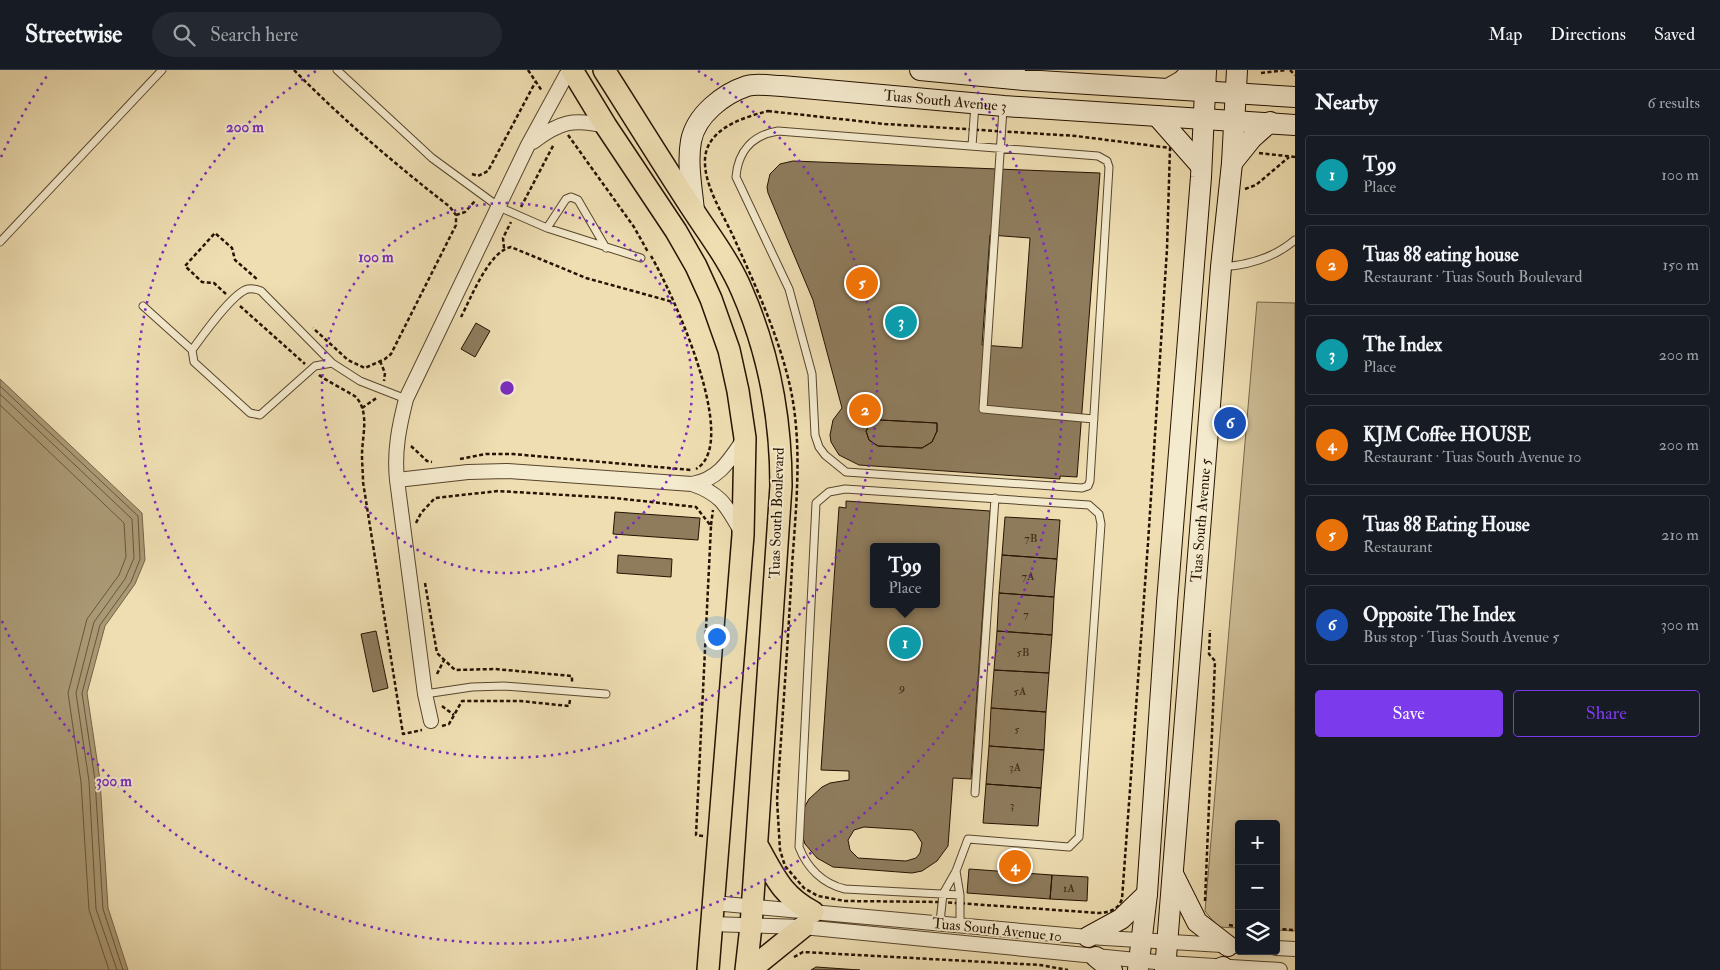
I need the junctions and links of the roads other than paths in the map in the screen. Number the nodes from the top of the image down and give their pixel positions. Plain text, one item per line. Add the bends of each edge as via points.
1 (162, 70) edge
2 (337, 70) edge
3 (570, 70) edge
4 (604, 70) edge
5 (920, 70) edge
6 (1193, 70) edge
7 (1206, 70) edge
8 (1237, 70) edge
9 (1252, 71) edge
10 (1168, 89) junction
11 (1205, 91) junction
12 (1235, 93) junction
13 (1274, 96) junction
14 (1295, 97) edge
15 (975, 103) junction
16 (1004, 106) junction
17 (1157, 116) junction
18 (1203, 119) junction
19 (1234, 121) junction
20 (1270, 122) junction
21 (606, 126) junction
22 (1295, 126) edge
23 (528, 146) junction
24 (972, 146) junction
25 (1000, 149) junction
26 (1232, 163) junction
27 (1201, 166) junction
28 (499, 207) junction
29 (694, 211) junction
30 (547, 228) junction
31 (1295, 240) edge
32 (0, 242) edge
33 (606, 248) junction
34 (641, 258) dead end
35 (1221, 267) junction
36 (143, 306) dead end
37 (192, 350) junction
38 (332, 363) junction
39 (406, 399) junction
40 (1094, 420) junction
41 (745, 438) junction
42 (397, 480) junction
43 (692, 484) junction
44 (995, 498) junction
45 (743, 535) junction
46 (425, 694) junction
47 (606, 694) dead end
48 (431, 722) dead end
49 (975, 793) dead end
50 (757, 845) junction
51 (956, 871) junction
52 (1174, 876) junction
53 (943, 894) junction
54 (1147, 894) junction
55 (960, 895) junction
56 (712, 914) junction
57 (752, 916) junction
58 (808, 919) junction
59 (940, 922) junction
60 (960, 924) junction
61 (1088, 937) junction
62 (1141, 940) junction
63 (1168, 941) junction
64 (1233, 946) edge
65 (1280, 948) edge
66 (1295, 949) edge
67 (1096, 957) junction
68 (1138, 965) edge
69 (1166, 967) edge
70 (1220, 968) edge
71 (708, 970) edge
72 (746, 970) edge
73 (750, 970) edge
74 (1112, 970) edge
75 (1280, 970) edge

1 - 32 lane
2 - 28 lane via 432,158
3 - 21 main road
3 - 23 street
4 - 29 main road, Tuas South Boulevard
5 - 10 main road, Tuas South Avenue 3
6 - 10 main road
7 - 11 main road, Tuas South Avenue 5
8 - 12 main road, Tuas South Avenue 5
9 - 13 main road via 1254,82
10 - 11 main road, Tuas South Avenue 3
11 - 12 main road, Tuas South Avenue 3
11 - 18 main road, Tuas South Avenue 5
12 - 13 main road, Tuas South Avenue 3
12 - 19 main road, Tuas South Avenue 5
13 - 14 main road, Tuas South Avenue 3
15 - 16 main road, Tuas South Avenue 3
15 - 24 lane
15 - 29 main road, Tuas South Avenue 3 via 749,85 721,98 694,132 690,162
16 - 17 main road, Tuas South Avenue 3
16 - 25 lane
17 - 18 main road, Tuas South Avenue 3
17 - 27 main road
18 - 19 main road, Tuas South Avenue 3
18 - 27 main road, Tuas South Avenue 5
19 - 20 main road, Tuas South Avenue 3
19 - 26 main road, Tuas South Avenue 5
20 - 22 main road, Tuas South Avenue 3
20 - 26 main road
21 - 23 street via 576,120 565,130 545,133
21 - 41 main road via 676,231 711,299 729,350
23 - 28 street
24 - 25 lane
24 - 40 lane via 778,131 758,137 741,155 736,177 789,289 812,374 815,435 819,446 846,472 1082,488 1090,482
25 - 40 lane via 1098,156 1107,161
25 - 40 lane via 982,409
26 - 35 main road, Tuas South Avenue 5
27 - 54 main road, Tuas South Avenue 5
28 - 30 lane
28 - 39 street
29 - 50 main road, Tuas South Boulevard via 742,289 754,320 770,376 781,447
30 - 33 lane
30 - 33 lane via 566,199 575,198
31 - 35 lane via 1256,262
33 - 34 lane
35 - 52 main road, Tuas South Avenue 5
36 - 37 lane
37 - 38 lane via 194,362 250,413 260,415 315,366
37 - 38 lane via 212,321 244,290 255,289 261,291
38 - 39 lane via 360,381
39 - 42 street via 396,443
41 - 43 street via 722,470
41 - 45 main road
42 - 43 street via 507,471
42 - 46 street
43 - 45 street via 718,496
44 - 49 lane
44 - 51 lane via 1089,505 1099,514 1102,524 1079,838 1069,847 968,839
44 - 53 lane via 846,489 829,492 816,503 799,847 804,860 833,886
45 - 56 main road
46 - 47 lane via 504,686
46 - 48 street
50 - 57 main road, Tuas South Boulevard
50 - 58 main road via 783,890
51 - 53 lane
51 - 55 lane
52 - 63 main road, Tuas South Avenue 5
52 - 64 main road via 1197,922
53 - 55 lane
53 - 59 lane
54 - 61 main road via 1121,920
54 - 62 main road, Tuas South Avenue 5
55 - 60 lane
56 - 57 street, Tuas South Avenue 10
56 - 57 street, Tuas South Avenue 10
56 - 71 main road
57 - 58 street, Tuas South Avenue 10
57 - 58 street, Tuas South Avenue 10
57 - 72 main road, Tuas South Boulevard
58 - 59 street, Tuas South Avenue 10
58 - 67 street, Tuas South Avenue 10
58 - 73 main road
59 - 60 street, Tuas South Avenue 10
60 - 61 street, Tuas South Avenue 10
61 - 62 street, Tuas South Avenue 10
62 - 63 street, Tuas South Avenue 10
62 - 68 main road, Tuas South Avenue 5
63 - 64 street, Tuas South Avenue 10
63 - 69 main road, Tuas South Avenue 5
65 - 66 street
67 - 68 street, Tuas South Avenue 10
67 - 74 main road
68 - 69 street, Tuas South Avenue 10
69 - 70 street, Tuas South Avenue 10
70 - 75 street, Tuas South Avenue 10

